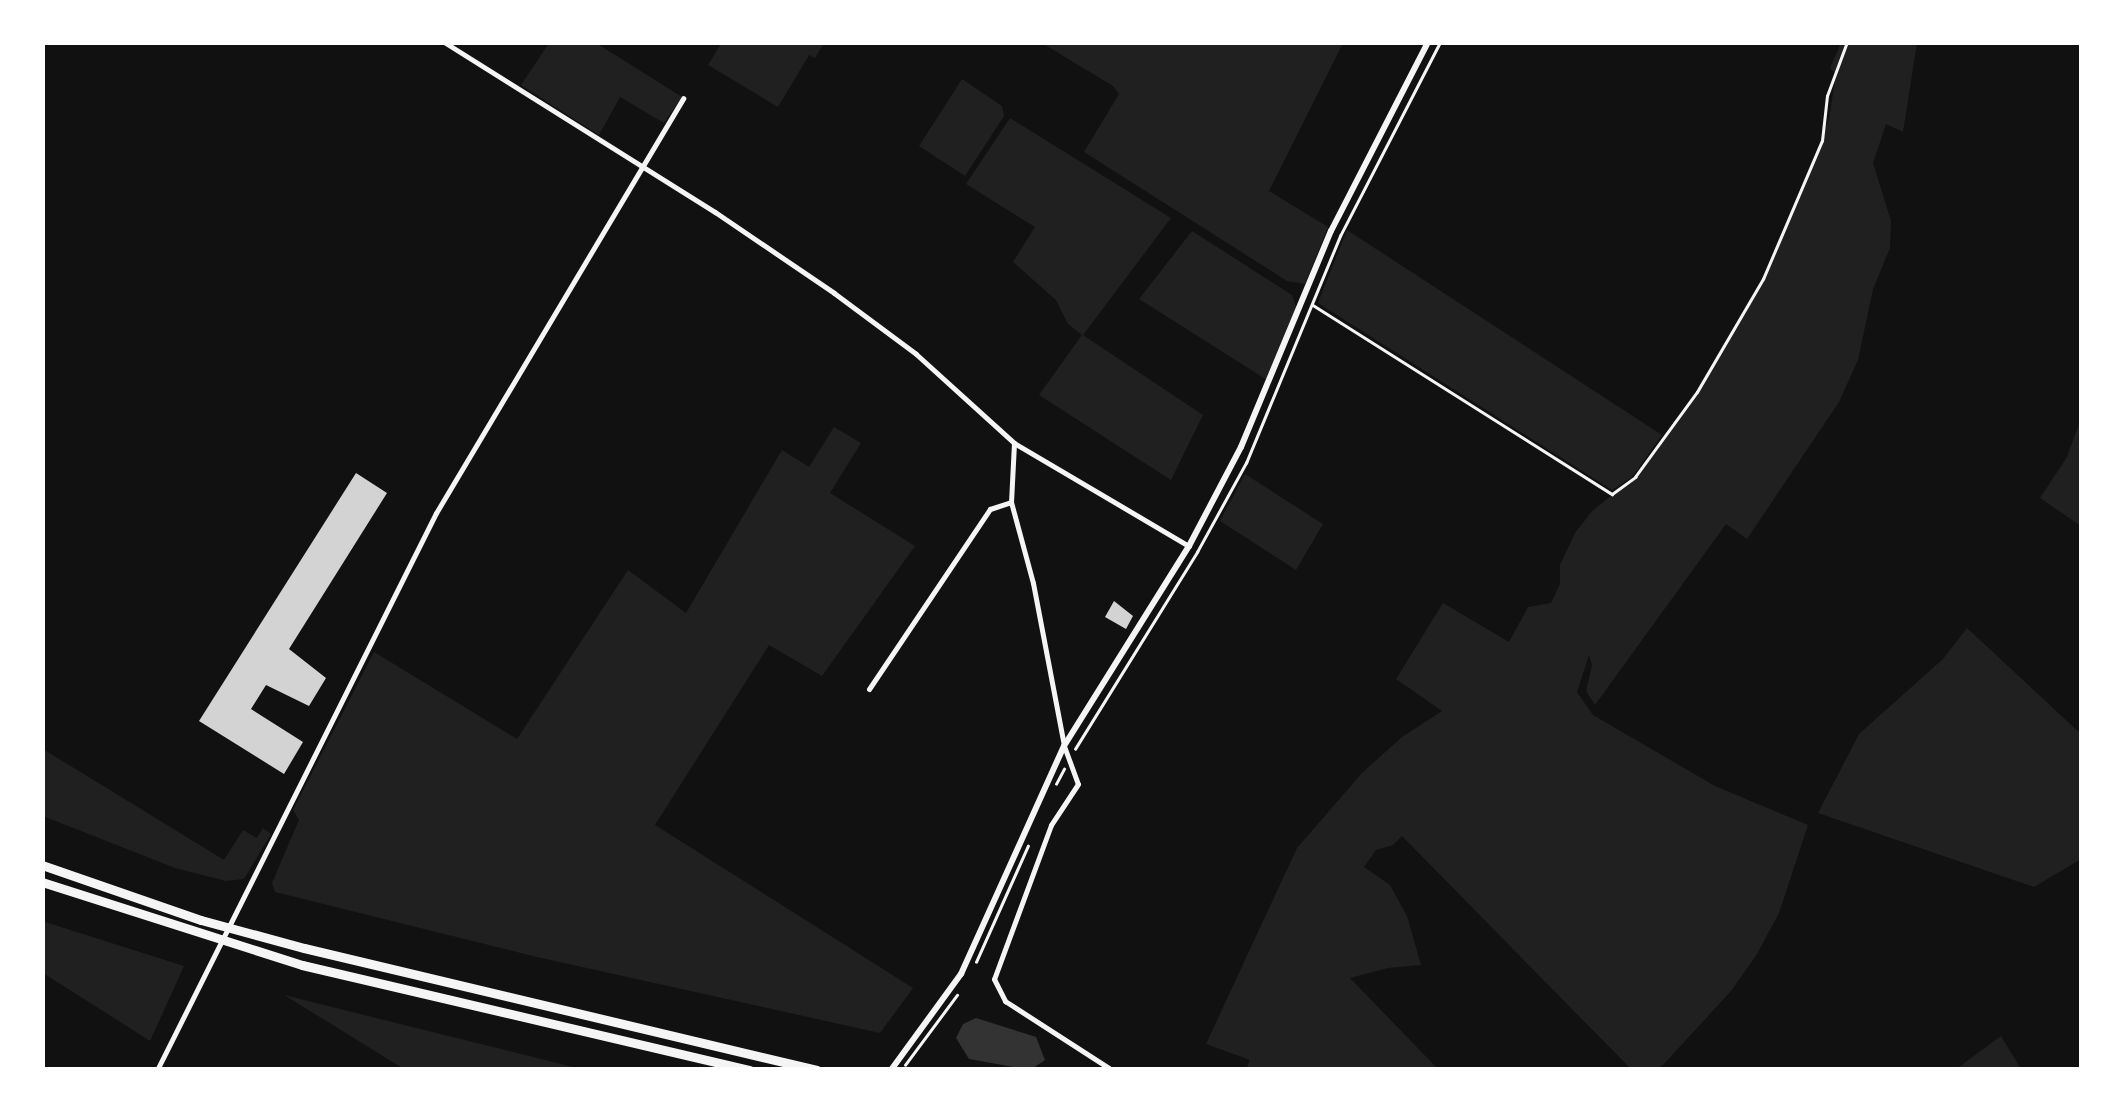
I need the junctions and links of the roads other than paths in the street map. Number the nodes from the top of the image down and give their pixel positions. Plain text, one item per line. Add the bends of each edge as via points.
1 (444, 42) edge
2 (1428, 42) edge
3 (683, 98) dead end
4 (644, 167) junction
5 (1014, 443) junction
6 (1011, 502) junction
7 (1188, 546) junction
8 (869, 689) dead end
9 (1064, 746) junction
10 (42, 866) edge
11 (42, 882) edge
12 (157, 1070) edge
13 (750, 1070) edge
14 (817, 1070) edge
15 (891, 1070) edge
16 (1112, 1070) edge

1 - 4 street
2 - 7 street via 1331,231 1241,446
3 - 4 street
4 - 5 street via 871,319
4 - 12 street via 436,513
5 - 6 street
5 - 7 street
6 - 8 street via 990,509
6 - 9 street
7 - 9 street
9 - 15 street via 961,974
9 - 16 street via 1078,784 1051,825 994,979 1005,1001
10 - 14 highway via 304,948
11 - 13 highway via 302,965

